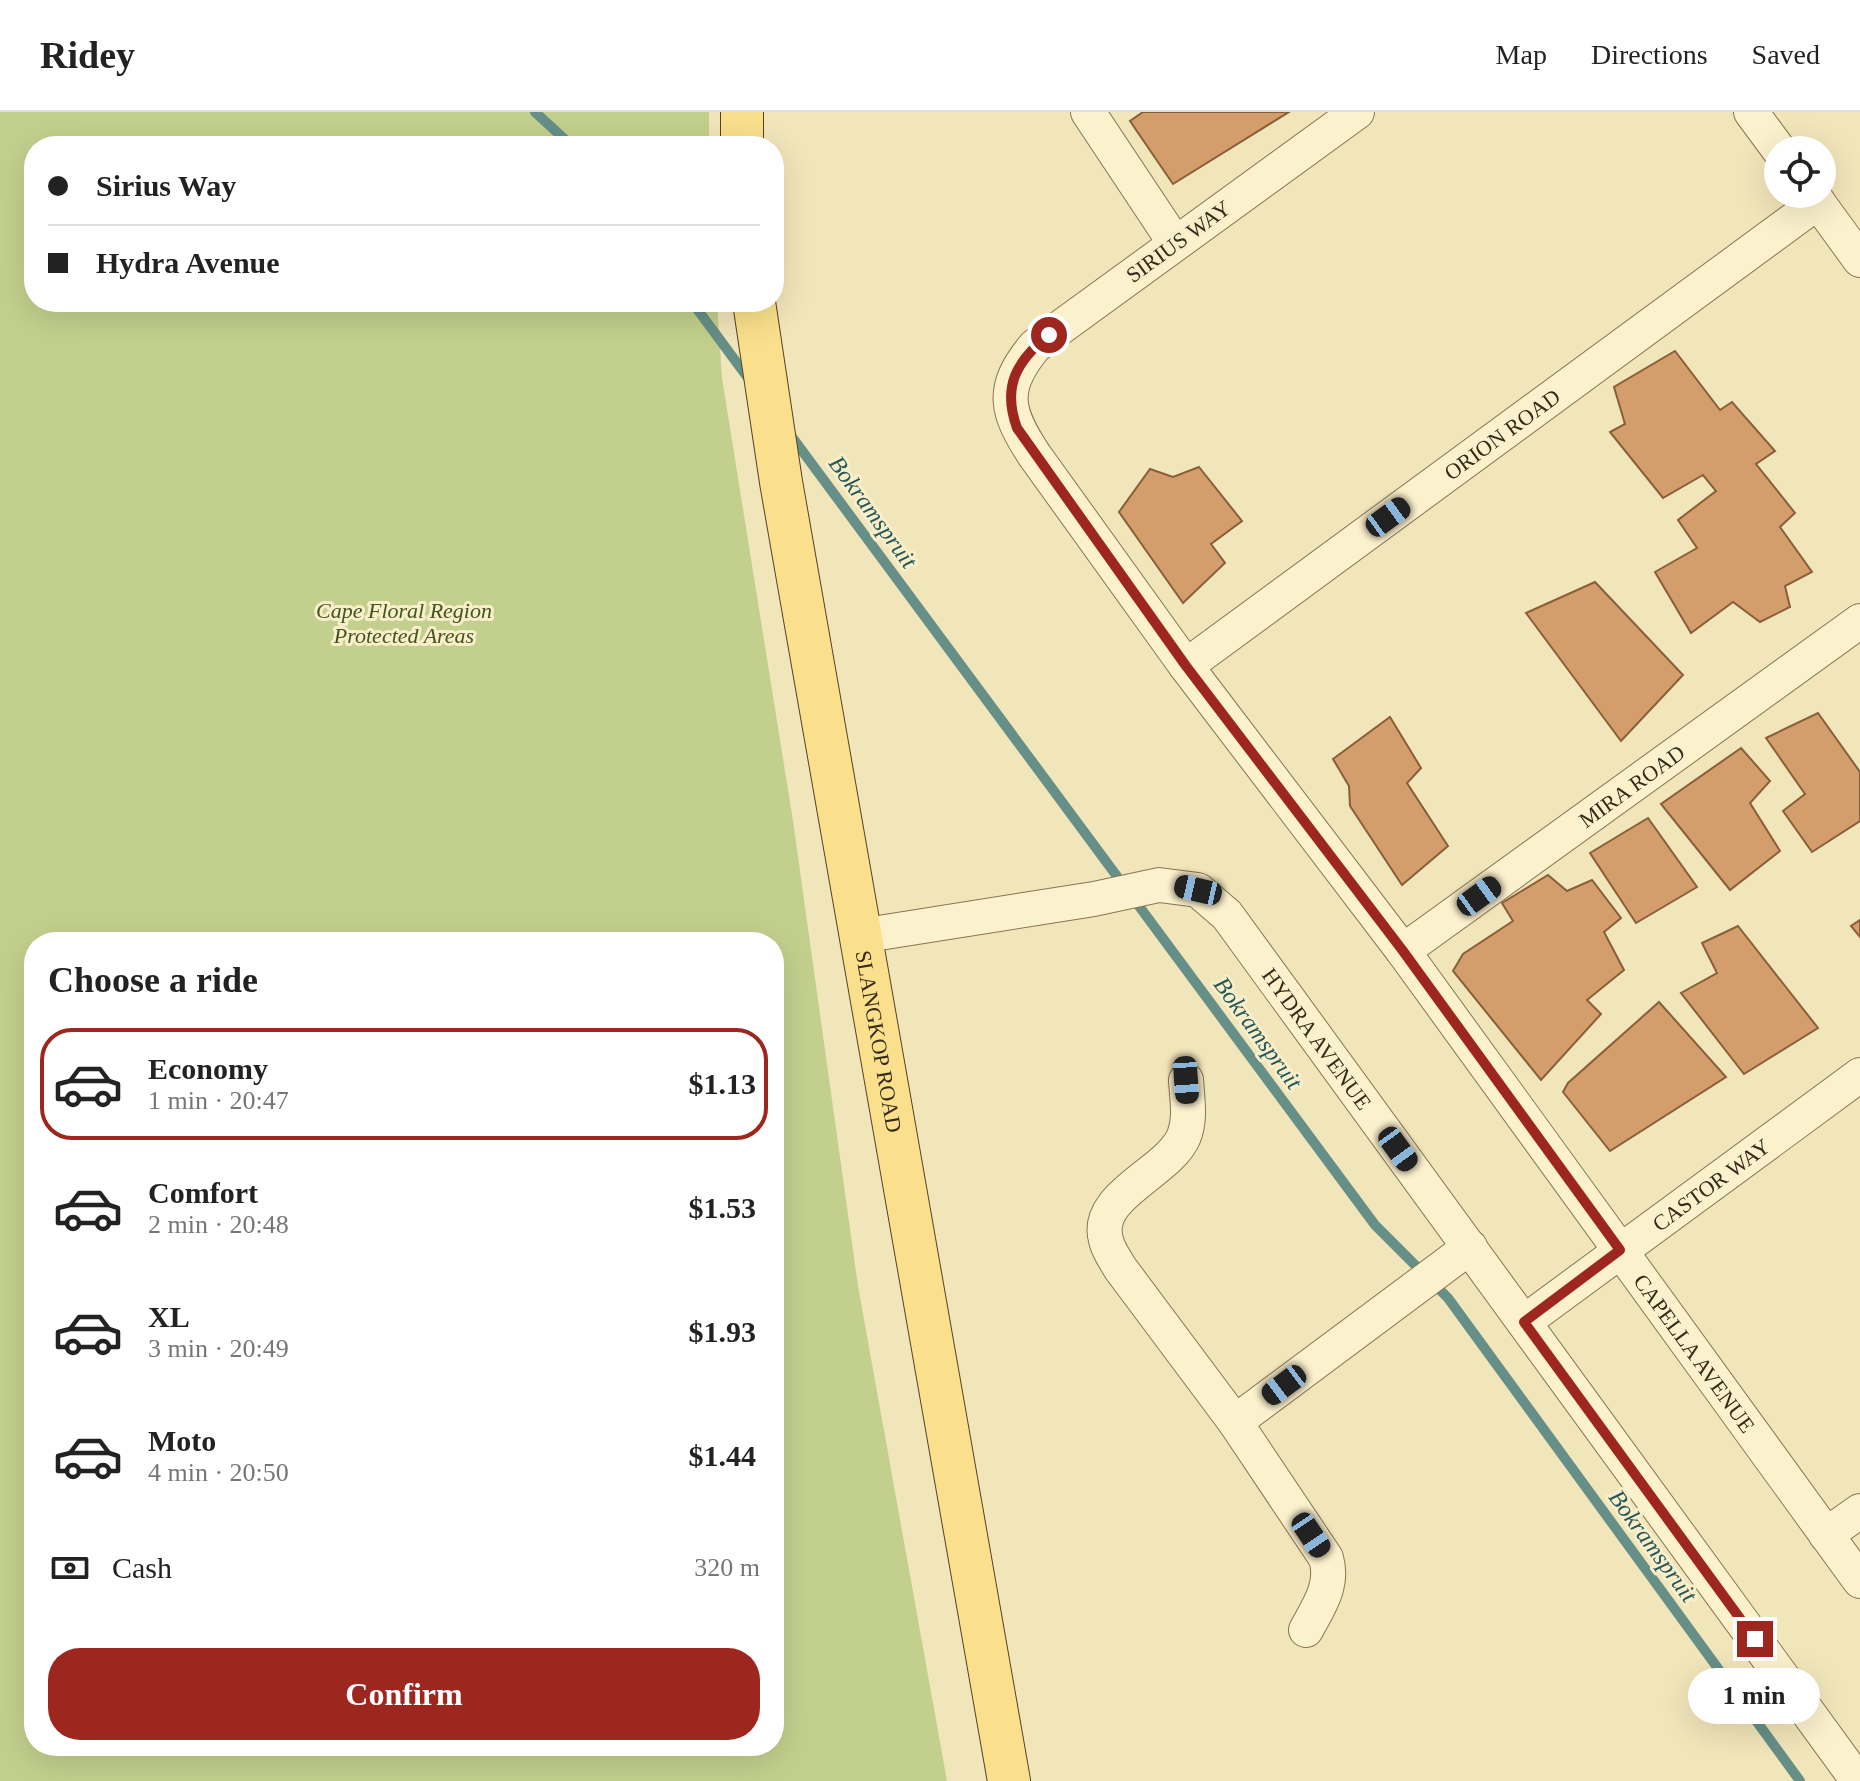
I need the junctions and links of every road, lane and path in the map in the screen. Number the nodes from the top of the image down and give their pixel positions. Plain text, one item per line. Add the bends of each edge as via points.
1 (742, 112) edge
2 (1088, 112) edge
3 (1357, 112) edge
4 (1751, 112) edge
5 (742, 136) edge
6 (1769, 136) edge
7 (1802, 208) edge
8 (1822, 208) edge
9 (1175, 243) junction
10 (1860, 260) edge
11 (755, 312) edge
12 (1012, 383) joint
13 (1860, 621) edge
14 (1186, 666) junction
15 (860, 936) junction
16 (1403, 951) junction
17 (1860, 1075) edge
18 (1186, 1080) dead end
19 (1620, 1250) junction
20 (1458, 1256) junction
21 (1524, 1322) junction
22 (1235, 1422) junction
23 (1860, 1511) edge
24 (1826, 1535) junction
25 (1860, 1581) edge
26 (1306, 1630) dead end
27 (1009, 1781) edge
28 (1858, 1781) edge

1 - 5 main road
2 - 9 street
3 - 9 street, SIRIUS WAY
4 - 6 street
7 - 14 street, ORION ROAD
8 - 10 street
9 - 12 street, SIRIUS WAY via 1035,346
11 - 15 main road, SLANGKOP ROAD
12 - 14 street, CAPELLA AVENUE via 1009,396 1017,428
13 - 16 street, MIRA ROAD
14 - 16 street, CAPELLA AVENUE
15 - 20 street, HYDRA AVENUE via 1159,885 1198,890 1227,915
15 - 27 main road, SLANGKOP ROAD
16 - 19 street, CAPELLA AVENUE
17 - 19 street, CASTOR WAY
18 - 22 street via 1189,1116 1184,1136 1174,1152 1107,1214 1106,1243
19 - 21 street, CASTOR WAY
19 - 24 street, CAPELLA AVENUE
20 - 21 street, HYDRA AVENUE
20 - 22 street
21 - 28 street, HYDRA AVENUE
22 - 26 street via 1326,1558 1326,1593
23 - 24 street
24 - 25 street, CAPELLA AVENUE

